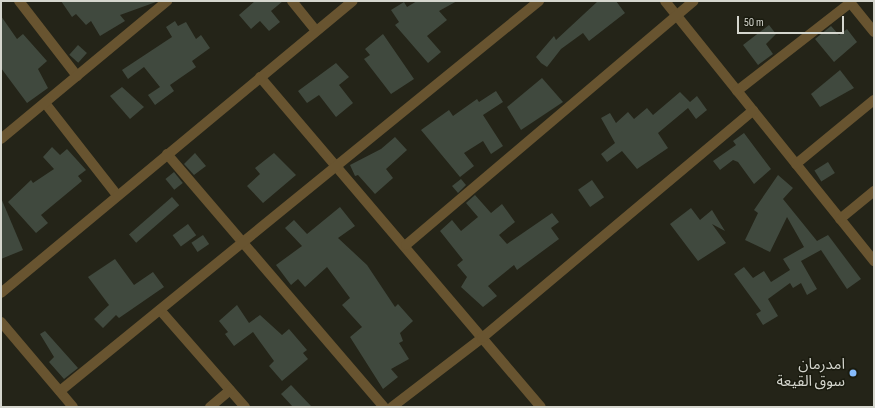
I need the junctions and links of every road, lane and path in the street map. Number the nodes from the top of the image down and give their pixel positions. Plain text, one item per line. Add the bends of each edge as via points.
1 (19, 1) edge
2 (292, 1) edge
3 (353, 1) edge
4 (539, 1) edge
5 (665, 1) edge
6 (694, 1) edge
7 (850, 2) edge
8 (162, 3) edge
9 (677, 15) junction
10 (316, 31) junction
11 (874, 32) edge
12 (77, 76) junction
13 (260, 77) junction
14 (737, 91) junction
15 (874, 100) edge
16 (45, 103) junction
17 (753, 110) junction
18 (1, 139) edge
19 (167, 154) junction
20 (796, 164) junction
21 (335, 168) junction
22 (874, 190) edge
23 (117, 195) junction
24 (840, 219) junction
25 (243, 242) junction
26 (406, 245) junction
27 (874, 261) edge
28 (1, 293) edge
29 (160, 310) junction
30 (1, 322) edge
31 (482, 338) junction
32 (230, 390) junction
33 (60, 391) junction
34 (73, 407) edge
35 (210, 407) edge
36 (245, 407) edge
37 (384, 407) edge
38 (392, 407) edge
39 (540, 407) edge

1 - 12 street
2 - 10 street
3 - 10 street
4 - 21 street
5 - 9 street
6 - 9 street
7 - 11 street
7 - 14 street
8 - 12 street
9 - 14 street
9 - 26 street
10 - 13 street
12 - 16 street
13 - 19 street
13 - 21 street
14 - 17 street
15 - 20 street
16 - 18 street
16 - 23 street
17 - 20 street
17 - 31 street
19 - 23 street
19 - 25 street
20 - 24 street
21 - 25 street
21 - 26 street
22 - 24 street
23 - 28 street
24 - 27 street
25 - 29 street
25 - 37 street
26 - 31 street
29 - 32 street
29 - 33 street
30 - 33 street
31 - 38 street
31 - 39 street
32 - 35 street
32 - 36 street
33 - 34 street

